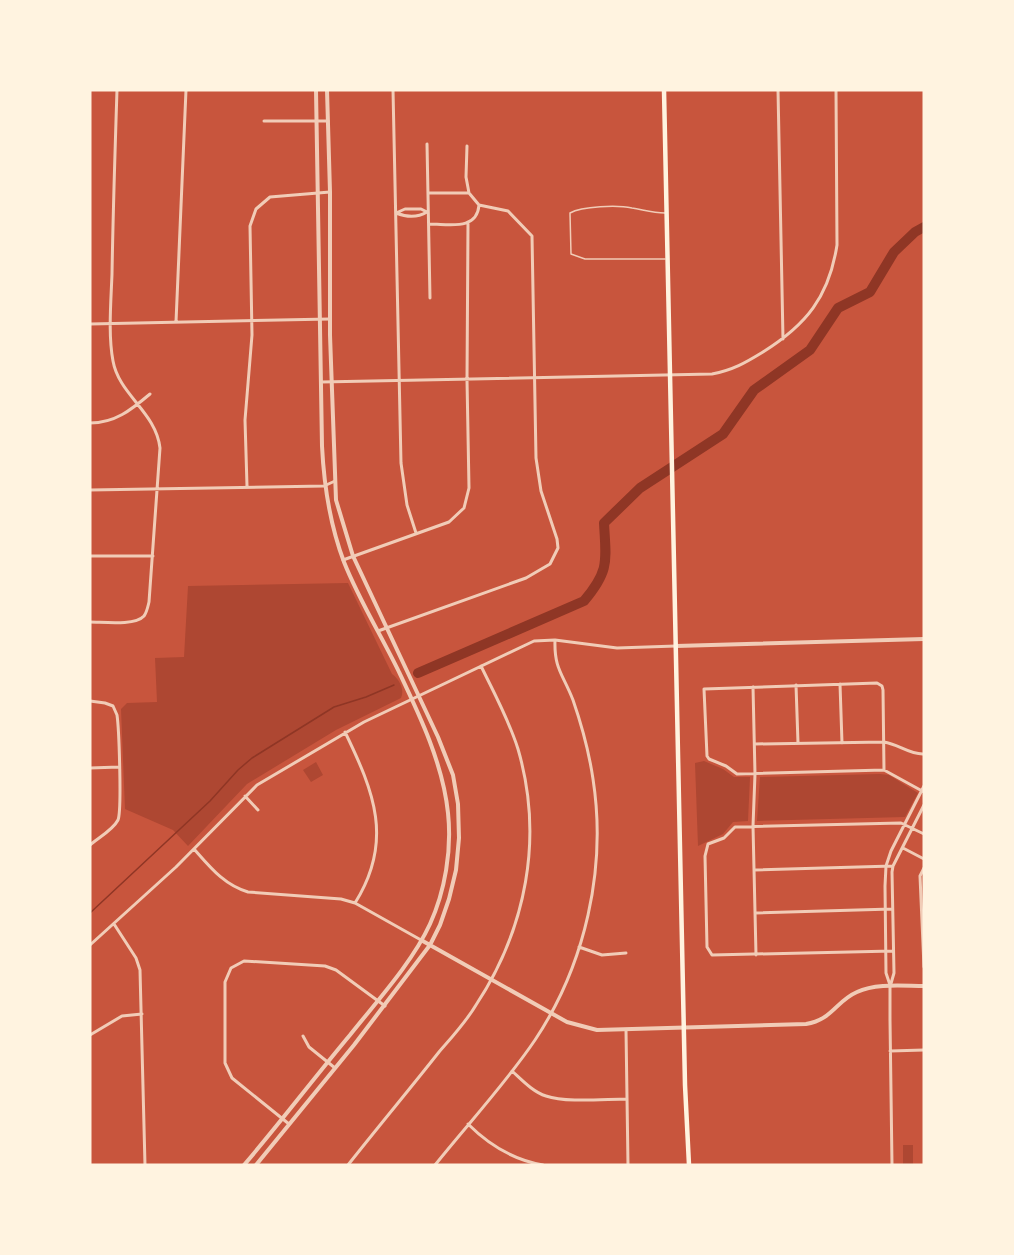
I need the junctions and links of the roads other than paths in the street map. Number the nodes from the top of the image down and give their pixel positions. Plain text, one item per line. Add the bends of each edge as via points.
1 (117, 90) edge
2 (186, 90) edge
3 (316, 90) edge
4 (327, 90) edge
5 (393, 90) edge
6 (664, 90) edge
7 (778, 90) edge
8 (836, 90) edge
9 (264, 121) dead end
10 (328, 121) junction
11 (316, 122) junction
12 (427, 144) dead end
13 (467, 146) dead end
14 (330, 192) junction
15 (429, 193) junction
16 (469, 193) junction
17 (318, 194) junction
18 (479, 205) junction
19 (427, 212) junction
20 (396, 213) junction
21 (666, 213) junction
22 (429, 224) junction
23 (468, 224) junction
24 (667, 259) junction
25 (430, 298) dead end
26 (319, 319) junction
27 (330, 319) junction
28 (252, 321) junction
29 (176, 322) junction
30 (90, 324) edge
31 (111, 324) junction
32 (783, 339) junction
33 (669, 376) junction
34 (534, 378) junction
35 (399, 380) junction
36 (467, 380) junction
37 (321, 382) junction
38 (332, 382) junction
39 (150, 394) dead end
40 (139, 404) junction
41 (90, 423) edge
42 (335, 481) junction
43 (247, 486) junction
44 (324, 486) junction
45 (158, 489) junction
46 (90, 490) edge
47 (416, 533) junction
48 (90, 556) edge
49 (153, 556) junction
50 (353, 556) junction
51 (343, 560) junction
52 (90, 622) edge
53 (387, 628) junction
54 (378, 631) junction
55 (924, 639) edge
56 (555, 640) junction
57 (676, 646) junction
58 (481, 666) junction
59 (840, 684) junction
60 (796, 685) junction
61 (753, 687) junction
62 (418, 696) junction
63 (410, 700) junction
64 (90, 701) edge
65 (345, 732) junction
66 (884, 742) junction
67 (842, 743) junction
68 (754, 744) junction
69 (798, 744) junction
70 (924, 754) edge
71 (119, 767) junction
72 (90, 768) edge
73 (884, 770) junction
74 (754, 774) junction
75 (924, 786) edge
76 (923, 792) edge
77 (245, 796) junction
78 (924, 806) edge
79 (258, 810) dead end
80 (905, 824) junction
81 (753, 825) junction
82 (913, 828) junction
83 (924, 834) edge
84 (90, 846) edge
85 (903, 848) junction
86 (194, 849) junction
87 (924, 859) edge
88 (886, 866) junction
89 (893, 866) junction
90 (924, 868) edge
91 (754, 870) junction
92 (355, 903) junction
93 (892, 909) junction
94 (886, 910) junction
95 (755, 913) junction
96 (114, 924) junction
97 (421, 940) junction
98 (90, 945) edge
99 (430, 945) junction
100 (579, 947) junction
101 (893, 951) junction
102 (887, 952) junction
103 (626, 953) dead end
104 (756, 955) junction
105 (924, 967) edge
106 (492, 980) junction
107 (924, 986) edge
108 (890, 987) junction
109 (377, 1002) junction
110 (385, 1006) junction
111 (142, 1014) junction
112 (551, 1014) junction
113 (626, 1029) junction
114 (684, 1029) junction
115 (90, 1035) edge
116 (303, 1036) dead end
117 (924, 1050) edge
118 (890, 1051) junction
119 (327, 1062) junction
120 (335, 1068) junction
121 (511, 1071) junction
122 (627, 1099) junction
123 (281, 1119) junction
124 (290, 1124) junction
125 (468, 1124) junction
126 (145, 1165) edge
127 (243, 1165) edge
128 (256, 1165) edge
129 (348, 1165) edge
130 (435, 1165) edge
131 (543, 1165) edge
132 (628, 1165) edge
133 (689, 1165) edge
134 (892, 1165) edge

1 - 31 street
2 - 29 street
3 - 11 street
4 - 10 street
5 - 20 street
6 - 21 main road
7 - 32 street
8 - 32 street via 834,266 819,302
9 - 11 street
10 - 11 street
10 - 14 street
11 - 17 street
12 - 15 street
13 - 16 street
14 - 17 street
14 - 27 street
15 - 16 street
15 - 19 street
16 - 18 street
17 - 26 street
17 - 28 street via 277,195 256,209 250,226
18 - 23 street
18 - 34 street via 508,211 532,236
19 - 20 street via 404,216
19 - 22 street
20 - 35 street
21 - 24 main road
21 - 24 lane via 631,207 583,208 570,213 571,254 585,259
22 - 23 street
22 - 25 street
23 - 36 street
24 - 33 main road
26 - 27 street
26 - 28 street
26 - 37 street
27 - 38 street
28 - 29 street
28 - 43 street via 244,420
29 - 31 street
30 - 31 street
31 - 40 street via 116,372
32 - 33 street via 730,371
33 - 34 street
33 - 57 main road
34 - 36 street
34 - 53 street via 538,478 557,539 555,557 547,567 526,578
35 - 36 street
35 - 38 street
35 - 47 street via 403,479
36 - 47 street via 466,502 449,522
37 - 38 street
37 - 44 street
38 - 42 street
39 - 40 street
40 - 41 street via 112,421
40 - 45 street via 159,439
42 - 44 street
42 - 50 street via 336,500
43 - 44 street
43 - 45 street
44 - 51 street
45 - 46 street
45 - 49 street
47 - 50 street
48 - 49 street
49 - 52 street via 149,602 143,617 129,622
50 - 51 street
50 - 53 street
51 - 54 street
53 - 54 street
53 - 62 street
54 - 63 street
55 - 57 street
56 - 57 street via 603,647
56 - 58 street via 534,641
56 - 100 street via 556,664 572,697 591,760 598,818 595,877
57 - 114 main road
58 - 62 street
58 - 106 street via 517,747 530,819 524,894
59 - 60 street
59 - 66 street via 882,686
59 - 67 street
60 - 61 street
60 - 69 street
61 - 68 street
61 - 74 street via 704,689 707,756 737,774
62 - 63 street
62 - 99 street via 453,775 460,822 456,870
63 - 65 street
63 - 97 street via 436,760 448,813 446,870 430,925
64 - 71 street via 113,706 118,719
65 - 77 street via 258,784
65 - 92 street via 365,773 376,813 372,867
66 - 67 street
66 - 70 street
66 - 73 street
67 - 69 street
68 - 69 street
68 - 74 street
71 - 72 street
71 - 84 street via 119,818
73 - 74 street
73 - 76 street
74 - 81 street
75 - 76 street
76 - 80 street
77 - 79 street
77 - 86 street
78 - 82 street
80 - 81 street
80 - 82 street
80 - 88 street
81 - 91 street
81 - 104 street via 735,827 724,838 708,844 705,898 707,947 712,955
82 - 83 street
82 - 85 street
85 - 87 street
85 - 89 street
86 - 92 street via 236,888
86 - 96 street
88 - 89 street
88 - 91 street
88 - 94 street
89 - 93 street
90 - 105 street via 920,876
91 - 95 street
92 - 97 street
93 - 94 street
93 - 101 street
94 - 95 street
94 - 102 street
95 - 104 street
96 - 98 street
96 - 111 street via 141,970
97 - 99 street
97 - 109 street
99 - 106 street
99 - 110 street
100 - 103 street via 602,955
100 - 112 street
101 - 102 street
101 - 108 street
102 - 104 street
102 - 108 street
106 - 112 street
106 - 129 street via 475,1007
107 - 108 street
108 - 114 street via 858,991 816,1023
108 - 118 street
109 - 110 street
109 - 119 street
109 - 123 street via 325,966 244,961 231,968 225,981 225,1063 232,1078
110 - 120 street
111 - 115 street via 122,1016
111 - 126 street
112 - 113 street via 582,1027
112 - 121 street
113 - 114 street
113 - 122 street
114 - 133 main road
116 - 119 street via 309,1047
117 - 118 street
118 - 134 street
119 - 120 street
119 - 123 street
120 - 124 street
121 - 122 street via 536,1092 558,1099
121 - 125 street
122 - 132 street
123 - 124 street
123 - 127 street
124 - 128 street
125 - 130 street
125 - 131 street via 505,1152

